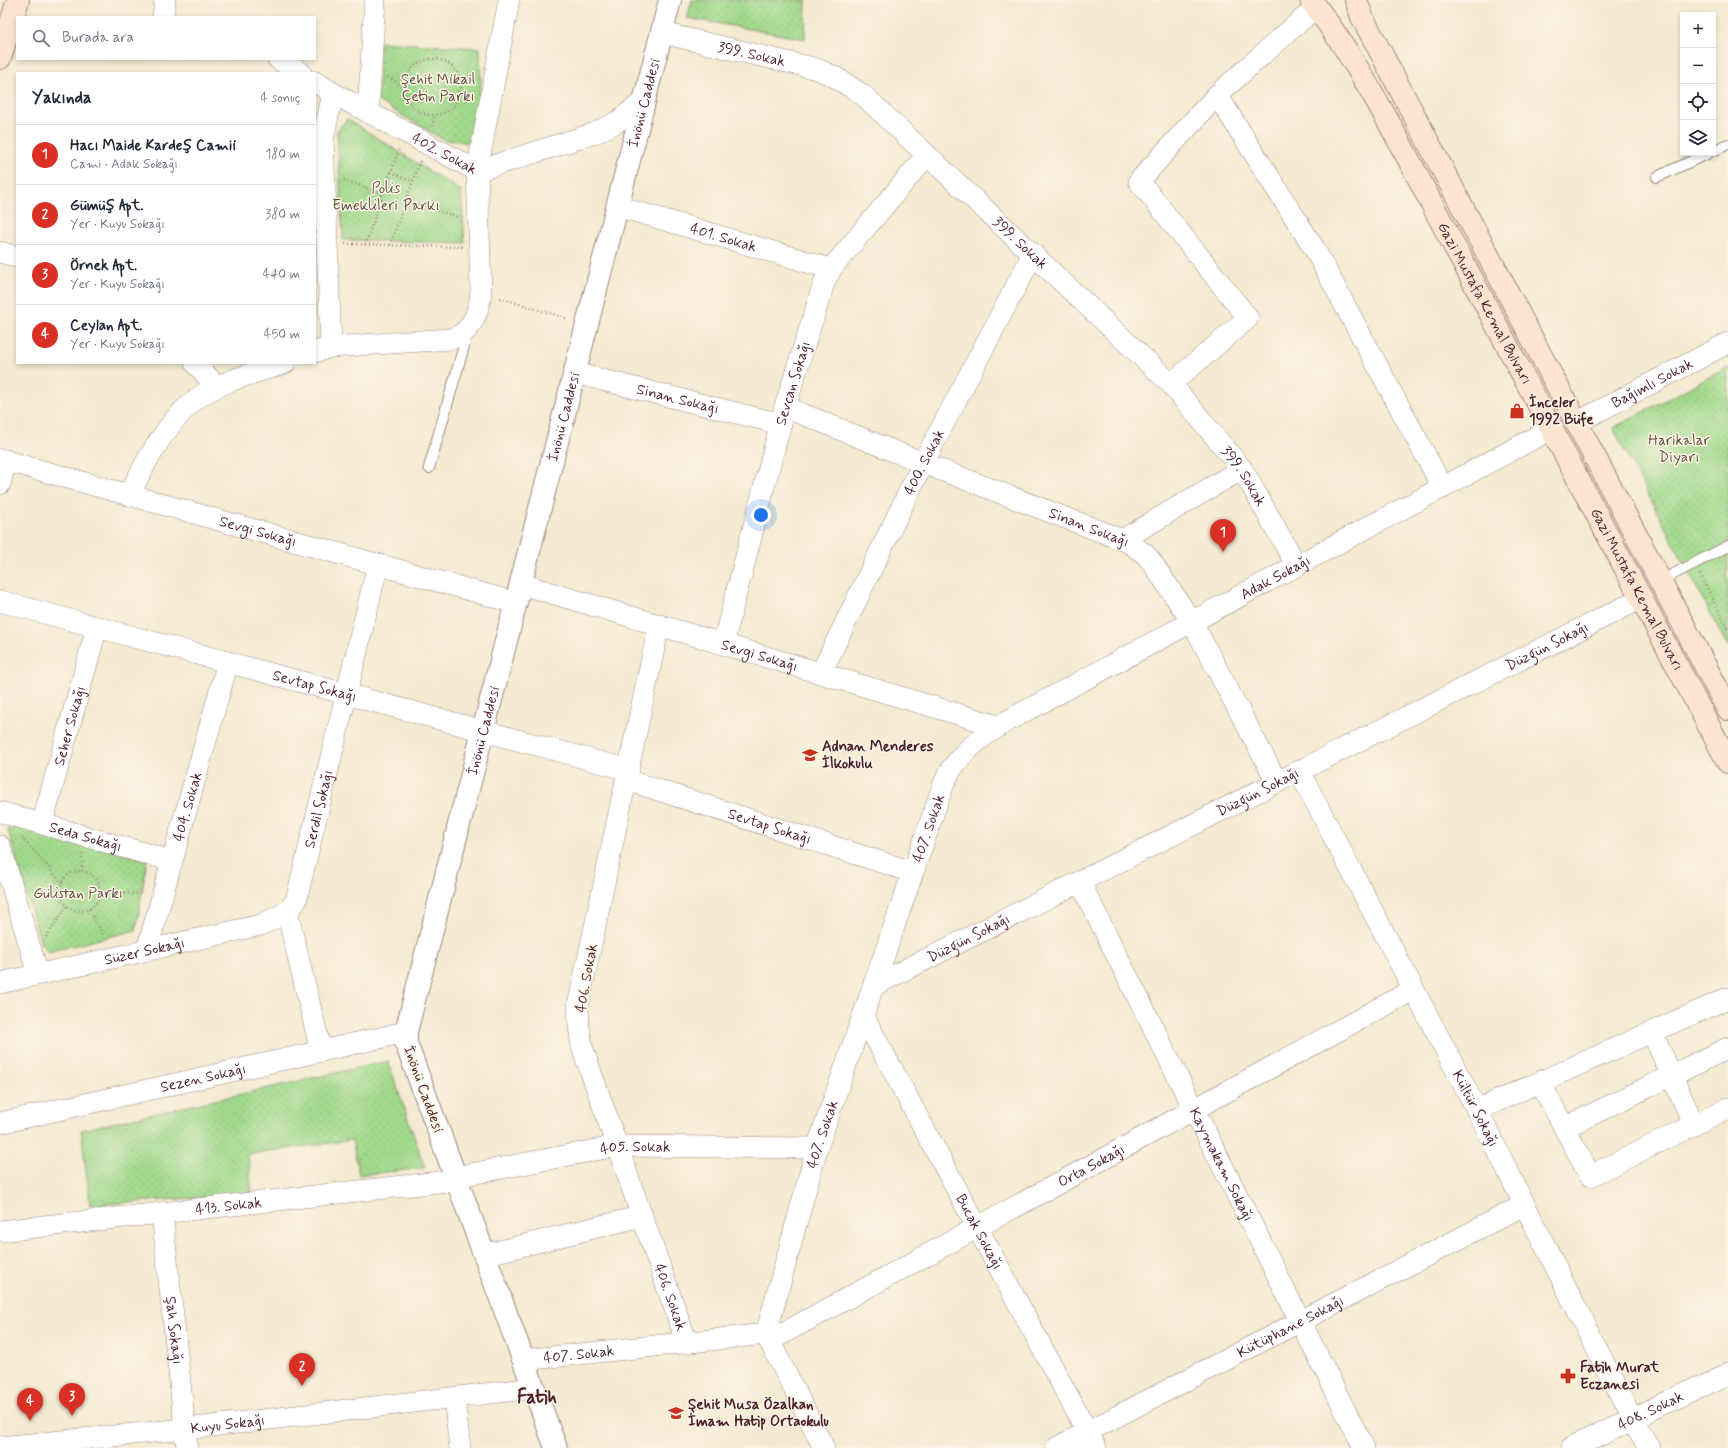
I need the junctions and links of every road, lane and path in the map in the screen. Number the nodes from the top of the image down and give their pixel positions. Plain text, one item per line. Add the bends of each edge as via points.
1 (18, 0) edge
2 (165, 0) edge
3 (375, 0) edge
4 (510, 0) edge
5 (670, 0) edge
6 (1356, 0) edge
7 (1314, 4) edge
8 (163, 16) edge
9 (662, 33) junction
10 (0, 58) edge
11 (280, 60) edge
12 (298, 72) edge
13 (406, 79) joint
14 (316, 83) edge
15 (333, 93) junction
16 (1217, 96) junction
17 (644, 101) junction
18 (368, 112) junction
19 (405, 132) junction
20 (426, 143) junction
21 (1728, 144) edge
22 (1716, 150) edge
23 (927, 155) junction
24 (1702, 156) edge
25 (477, 170) junction
26 (391, 172) junction
27 (324, 173) junction
28 (1657, 177) dead end
29 (413, 182) junction
30 (383, 194) junction
31 (406, 202) junction
32 (617, 206) junction
33 (479, 222) junction
34 (327, 244) junction
35 (365, 244) junction
36 (390, 245) junction
37 (480, 248) junction
38 (0, 252) edge
39 (1033, 254) junction
40 (16, 257) edge
41 (831, 269) junction
42 (481, 292) junction
43 (587, 324) junction
44 (464, 333) junction
45 (1728, 343) edge
46 (323, 350) edge
47 (196, 364) edge
48 (282, 364) edge
49 (574, 374) junction
50 (1171, 384) junction
51 (217, 387) junction
52 (783, 416) junction
53 (1576, 423) junction
54 (1553, 428) junction
55 (3, 460) edge
56 (923, 463) junction
57 (429, 468) dead end
58 (1242, 469) junction
59 (0, 484) edge
60 (1443, 488) junction
61 (129, 495) junction
62 (1122, 540) junction
63 (1728, 546) edge
64 (378, 564) junction
65 (1694, 564) junction
66 (1297, 566) junction
67 (1660, 581) junction
68 (518, 593) junction
69 (1642, 598) junction
70 (0, 601) edge
71 (1192, 622) junction
72 (659, 625) junction
73 (97, 627) junction
74 (1728, 629) edge
75 (722, 644) junction
76 (228, 662) junction
77 (821, 673) junction
78 (346, 694) junction
79 (1728, 709) edge
80 (998, 726) junction
81 (482, 731) junction
82 (1728, 762) edge
83 (1298, 771) junction
84 (628, 775) junction
85 (1277, 782) junction
86 (0, 812) edge
87 (42, 824) junction
88 (21, 837) dead end
89 (0, 846) edge
90 (172, 861) junction
91 (912, 872) junction
92 (1080, 882) junction
93 (63, 884) junction
94 (100, 891) junction
95 (162, 896) junction
96 (67, 906) junction
97 (90, 909) junction
98 (287, 912) junction
99 (147, 950) junction
100 (115, 957) junction
101 (35, 965) junction
102 (0, 983) edge
103 (873, 986) junction
104 (1413, 990) junction
105 (1728, 998) edge
106 (863, 1015) junction
107 (406, 1032) junction
108 (1652, 1032) junction
109 (1728, 1048) edge
110 (320, 1051) junction
111 (1671, 1076) junction
112 (1540, 1082) junction
113 (1728, 1108) edge
114 (1194, 1109) junction
115 (1477, 1110) junction
116 (0, 1123) edge
117 (1694, 1125) junction
118 (1564, 1128) junction
119 (617, 1146) junction
120 (817, 1148) junction
121 (456, 1178) junction
122 (1524, 1205) junction
123 (162, 1213) junction
124 (642, 1216) junction
125 (978, 1228) junction
126 (0, 1231) edge
127 (484, 1255) junction
128 (1300, 1322) junction
129 (768, 1337) junction
130 (687, 1343) junction
131 (523, 1360) junction
132 (1728, 1373) edge
133 (534, 1388) junction
134 (454, 1398) junction
135 (1632, 1419) junction
136 (186, 1439) edge
137 (1091, 1440) edge
138 (0, 1448) edge
139 (460, 1448) edge
140 (556, 1448) edge
141 (824, 1448) edge
142 (1056, 1448) edge
143 (1364, 1448) edge
144 (1572, 1448) edge
145 (1649, 1448) edge

1 - 10 main road
2 - 8 street
3 - 18 street
4 - 25 street
5 - 9 street, İnönü Caddesi
6 - 53 main road, Gazi Mustafa Kemal Bulvarı via 1362,17
7 - 16 street
7 - 54 main road, Gazi Mustafa Kemal Bulvarı via 1376,98
9 - 17 street, İnönü Caddesi
9 - 23 street, 399. Sokak via 817,69 832,75 863,95
11 - 12 street
13 - 13 path via 406,97 411,105 428,115 447,112 459,97 460,78 456,70 441,59 432,58 419,62 409,71
14 - 15 street, 402. Sokak
15 - 18 street, 402. Sokak
15 - 27 street via 323,138
16 - 50 street via 1139,181 1248,318
16 - 60 street via 1314,248
17 - 25 street, 402. Sokak via 617,122 595,133
17 - 32 street, İnönü Caddesi
18 - 19 street, 402. Sokak
19 - 20 street, 402. Sokak
19 - 26 path
20 - 25 street, 402. Sokak
20 - 29 path
21 - 22 lane
23 - 39 street, 399. Sokak
23 - 41 street, Sevcan Sokağı
24 - 28 lane
25 - 33 street
26 - 29 path
26 - 30 path
27 - 30 path
27 - 34 street
29 - 31 path
30 - 35 path
31 - 33 path
31 - 36 path
32 - 41 street, 401. Sokak
32 - 43 street, İnönü Caddesi
33 - 37 street
34 - 35 path
34 - 46 street
35 - 36 path
36 - 37 path
37 - 42 street
38 - 40 street
39 - 50 street, 399. Sokak
39 - 56 street, 400. Sokak
41 - 52 street, Sevcan Sokağı via 820,294
42 - 43 path
42 - 44 street via 474,319
43 - 49 street, İnönü Caddesi
44 - 46 street via 451,339
44 - 57 lane via 464,346
45 - 53 street, Bağımlı Sokak
47 - 51 street
48 - 51 street
49 - 52 street, Sinan Sokağı
49 - 68 street, İnönü Caddesi
50 - 58 street, 399. Sokak
51 - 61 street via 194,402 178,417 151,453
52 - 56 street, Sinan Sokağı
52 - 75 street, Sevcan Sokağı
53 - 67 main road, Gazi Mustafa Kemal Bulvarı
54 - 60 street, Adak Sokağı
54 - 69 main road, Gazi Mustafa Kemal Bulvarı
55 - 59 street
55 - 61 street, Sevgi Sokağı
56 - 62 street, Sinan Sokağı
56 - 77 street, 400. Sokak
58 - 62 street
58 - 66 street, 399. Sokak
60 - 66 street, Adak Sokağı
61 - 64 street, Sevgi Sokağı
62 - 71 street, Sinan Sokağı via 1138,548 1151,561
63 - 65 lane
64 - 68 street, Sevgi Sokağı
64 - 78 street, Serdil Sokağı
65 - 67 lane
65 - 74 path
66 - 71 street, Adak Sokağı
67 - 79 main road, Gazi Mustafa Kemal Bulvarı
68 - 72 street, Sevgi Sokağı
68 - 81 street, İnönü Caddesi
69 - 82 main road, Gazi Mustafa Kemal Bulvarı
69 - 83 street, Düzgün Sokağı
70 - 73 street, Sevtap Sokağı
71 - 80 street, Adak Sokağı
71 - 85 street, Sinan Sokağı
72 - 75 street, Sevgi Sokağı
72 - 84 street, 406. Sokak
73 - 76 street, Sevtap Sokağı
73 - 87 street, Seher Sokağı
75 - 77 street, Sevgi Sokağı
76 - 78 street, Sevtap Sokağı
76 - 90 street, 404. Sokak
77 - 80 street, Sevgi Sokağı
78 - 81 street, Sevtap Sokağı
78 - 98 street, Serdil Sokağı via 296,901
80 - 91 street, 407. Sokak via 973,744 952,768 944,783
81 - 84 street, Sevtap Sokağı
81 - 107 street, İnönü Caddesi
83 - 85 street, Düzgün Sokağı
83 - 104 street, Kültür Sokağı
84 - 91 street, Sevtap Sokağı
84 - 119 street, 406. Sokak via 578,1011 582,1047
85 - 92 street, Düzgün Sokağı
86 - 87 street, Seda Sokağı
87 - 90 street, Seda Sokağı
88 - 93 path
89 - 101 street
90 - 95 street, 404. Sokak
91 - 103 street, 407. Sokak
92 - 103 street, Düzgün Sokağı
92 - 114 street, Kaymakam Sokağı
93 - 94 path via 73,873 86,872 96,879
93 - 96 path via 62,899
94 - 95 path
94 - 97 path via 96,904
95 - 99 street, 404. Sokak
96 - 97 path via 78,911
96 - 101 path
97 - 100 path
98 - 99 street, Süzer Sokağı via 261,925
98 - 110 street
99 - 100 street, Süzer Sokağı
100 - 101 street, Süzer Sokağı
101 - 102 street, Süzer Sokağı
103 - 106 street, 407. Sokak
104 - 114 street, Orta Sokağı
104 - 115 street, Kültür Sokağı
105 - 108 street
106 - 120 street, 407. Sokak
106 - 125 street, Bucak Sokağı
107 - 110 street, Sezen Sokağı
107 - 121 street, İnönü Caddesi via 406,1043
108 - 111 street
108 - 112 street
109 - 111 street
110 - 116 street, Sezen Sokağı
111 - 117 street
111 - 118 street
112 - 115 street
112 - 118 street
113 - 117 street
114 - 125 street, Orta Sokağı
114 - 128 street, Kaymakam Sokağı
115 - 122 street, Kültür Sokağı
117 - 118 street via 1590,1176
119 - 120 street, 405. Sokak
119 - 121 street, 405. Sokak
119 - 124 street, 406. Sokak
120 - 129 street, 407. Sokak
121 - 123 street, 413. Sokak
121 - 127 street, İnönü Caddesi
122 - 128 street, Kütüphane Sokağı
122 - 135 street, Kültür Sokağı
123 - 126 street, 413. Sokak
123 - 136 street, Şah Sokağı
124 - 127 street
124 - 130 street, 406. Sokak
125 - 129 street, Orta Sokağı
125 - 137 street, Bucak Sokağı
127 - 131 street, İnönü Caddesi
128 - 137 street, Kütüphane Sokağı
128 - 143 street, Kaymakam Sokağı
129 - 130 street, 407. Sokak
129 - 141 street
130 - 131 street, 407. Sokak
131 - 133 street, İnönü Caddesi
132 - 135 street, 408. Sokak
133 - 134 street, Kuyu Sokağı
133 - 140 street, İnönü Caddesi
134 - 136 street, Kuyu Sokağı
134 - 139 street
135 - 144 street, 408. Sokak
135 - 145 street, Kültür Sokağı
136 - 138 street, Kuyu Sokağı
137 - 142 street, Kütüphane Sokağı

